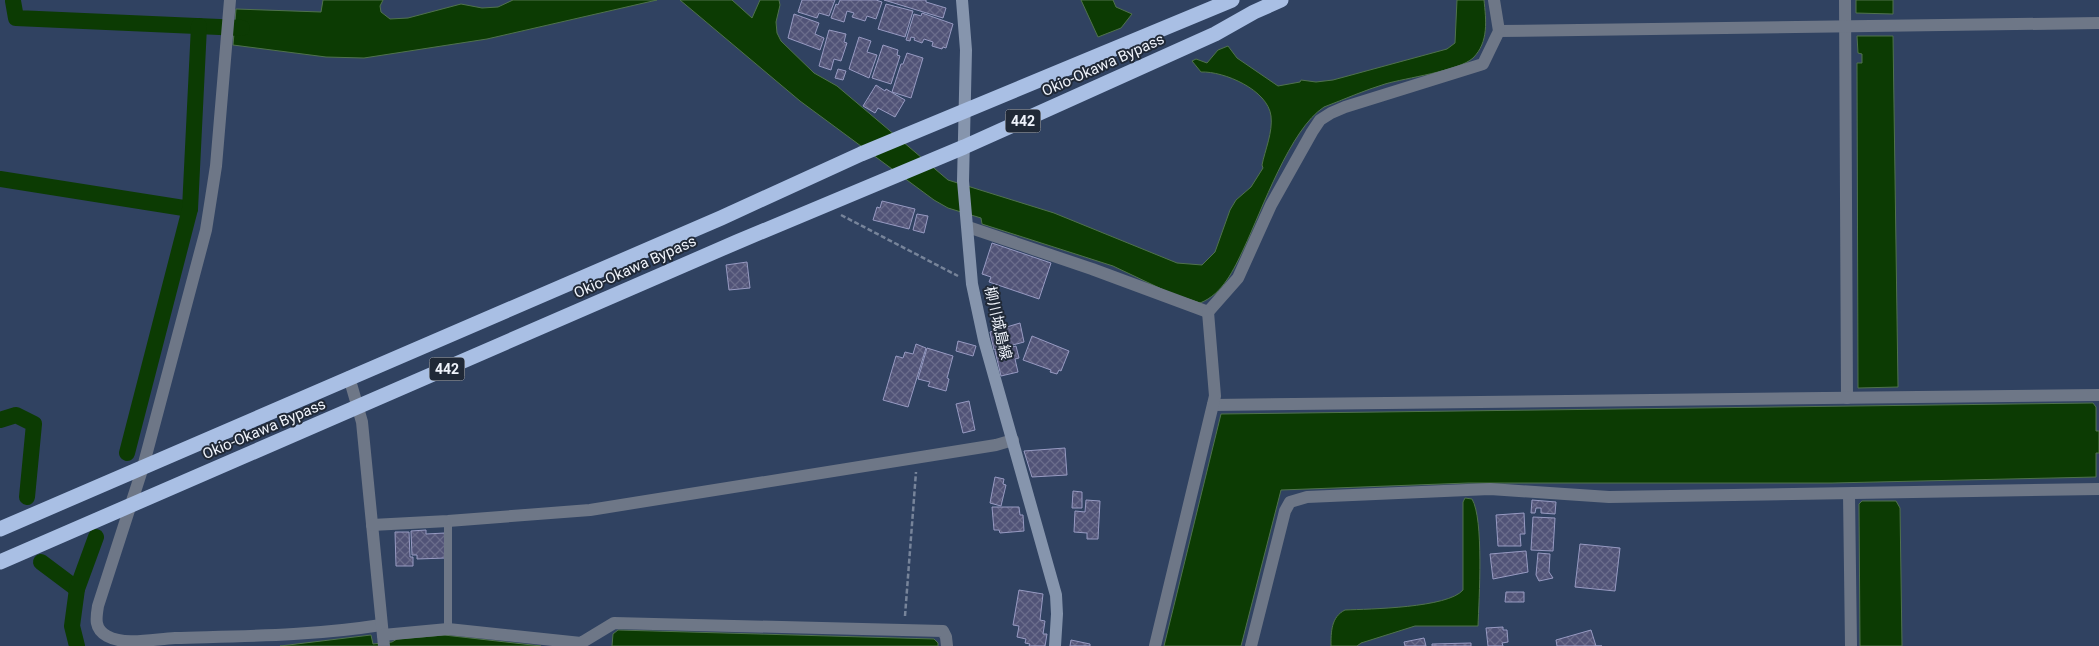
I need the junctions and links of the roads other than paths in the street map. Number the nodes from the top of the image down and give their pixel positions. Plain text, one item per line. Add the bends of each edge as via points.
1 (962, 0) edge
2 (1232, 0) edge
3 (1281, 0) edge
4 (1494, 0) edge
5 (1845, 0) edge
6 (229, 4) edge
7 (2099, 23) edge
8 (1845, 25) junction
9 (1499, 31) junction
10 (965, 109) junction
11 (964, 147) junction
12 (967, 223) junction
13 (1208, 312) junction
14 (349, 377) junction
15 (2099, 395) edge
16 (1847, 398) junction
17 (1213, 405) junction
18 (358, 407) junction
19 (1013, 440) junction
20 (143, 467) junction
21 (2099, 489) edge
22 (1849, 494) junction
23 (130, 505) junction
24 (448, 521) junction
25 (372, 525) junction
26 (0, 529) edge
27 (0, 562) edge
28 (448, 629) junction
29 (383, 635) edge
30 (175, 642) edge
31 (947, 646) edge
32 (1055, 646) edge
33 (1155, 646) edge
34 (1251, 646) edge
35 (1851, 646) edge

1 - 10 main road, 柳川城島線 via 966,50
2 - 10 highway, Okio-Okawa Bypass / 442
3 - 11 highway, Okio-Okawa Bypass / 442 via 1215,34
4 - 9 street
5 - 8 street
6 - 20 street via 216,166 206,230
7 - 8 street
8 - 9 street
8 - 16 street
9 - 13 street via 1483,64 1345,107 1320,120 1271,205 1238,278
10 - 11 main road, 柳川城島線
10 - 14 highway, Okio-Okawa Bypass / 442 via 721,218
11 - 12 main road, 柳川城島線
11 - 18 highway, Okio-Okawa Bypass / 442
12 - 13 street
12 - 19 main road, 柳川城島線 via 972,284 984,340
13 - 17 street
14 - 18 street
14 - 20 highway, Okio-Okawa Bypass / 442
15 - 16 street
16 - 17 street
17 - 33 street
18 - 23 highway, Okio-Okawa Bypass / 442
18 - 25 street
19 - 24 street via 590,510
19 - 32 main road, 柳川城島線 via 1056,595
20 - 23 street
20 - 26 highway, Okio-Okawa Bypass / 442
21 - 22 street
22 - 34 street via 1794,492 1609,497 1490,489 1297,499 1290,502 1285,511
22 - 35 street
23 - 27 highway, Okio-Okawa Bypass / 442
23 - 30 street via 95,621 100,631 120,641
24 - 25 street
24 - 28 lane
25 - 29 street
28 - 29 street
28 - 31 street via 581,643 614,623 943,631
29 - 30 street via 344,631

